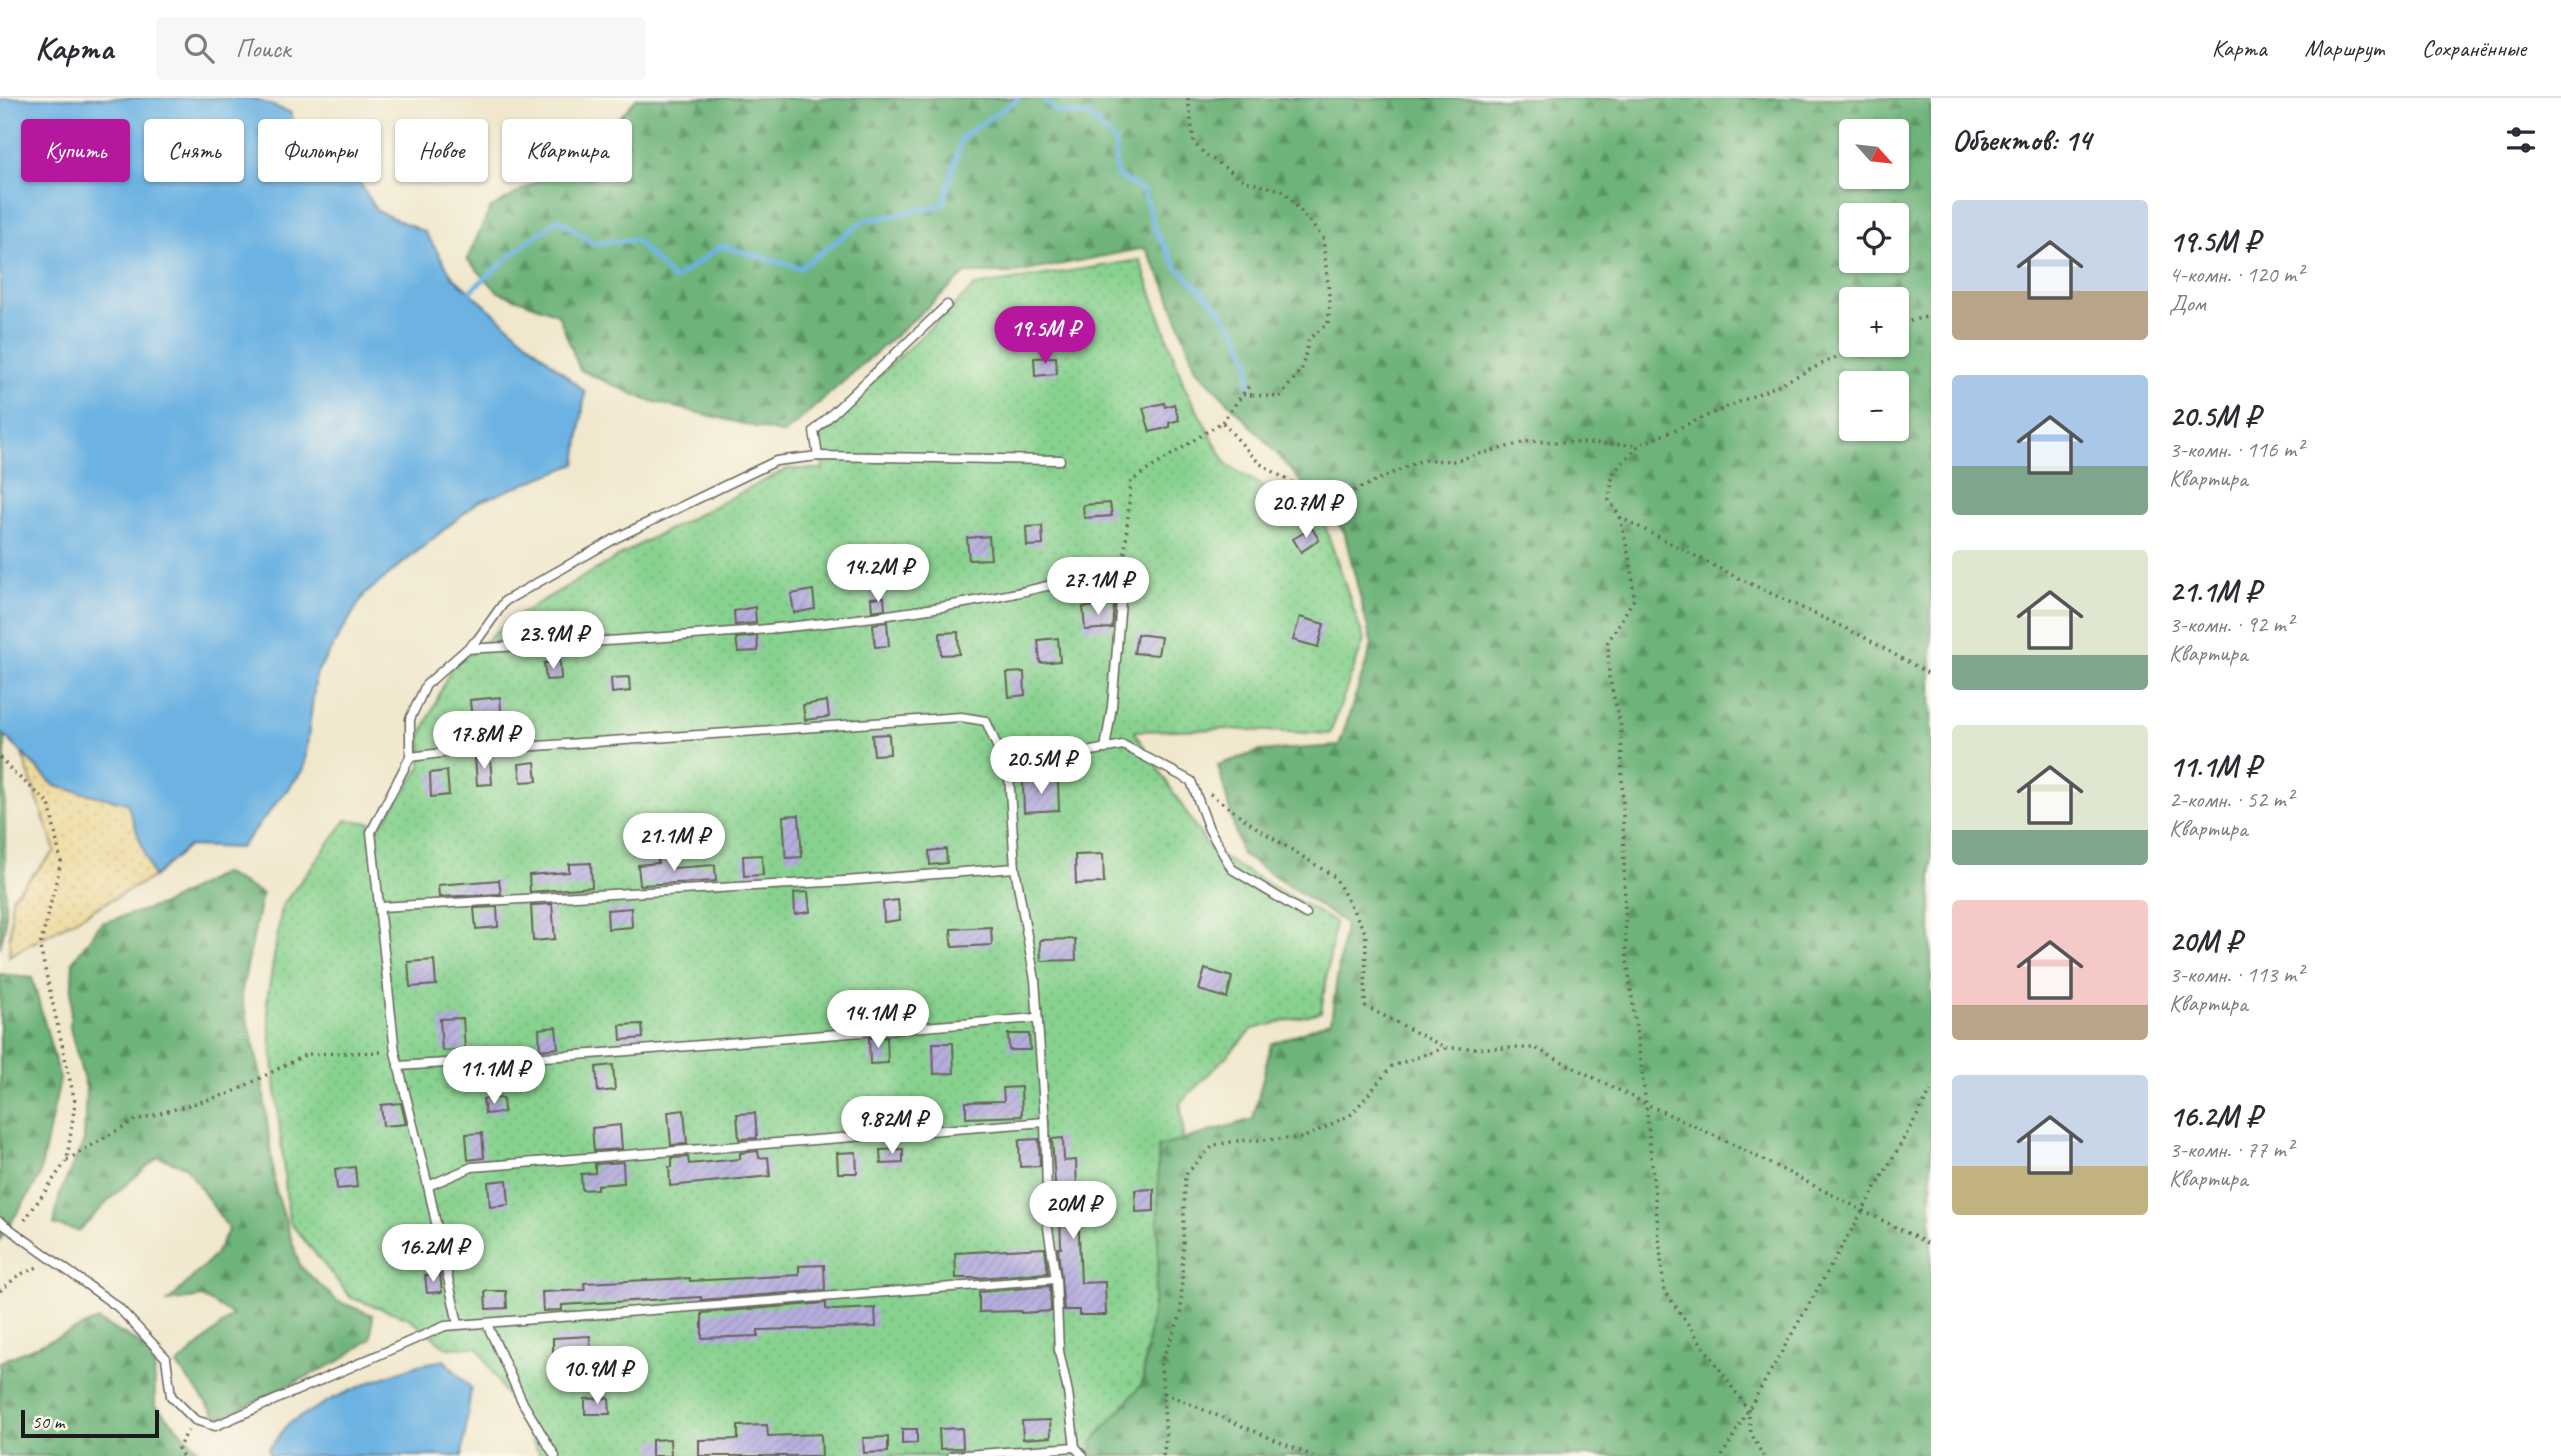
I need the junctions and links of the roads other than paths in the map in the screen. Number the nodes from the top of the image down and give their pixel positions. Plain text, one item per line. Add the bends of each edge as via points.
1 (947, 305) dead end
2 (818, 456) junction
3 (1060, 460) dead end
4 (467, 649) junction
5 (1105, 749) junction
6 (410, 757) junction
7 (1009, 774) junction
8 (1015, 868) junction
9 (380, 906) junction
10 (1306, 914) dead end
11 (1036, 1018) junction
12 (398, 1066) junction
13 (1045, 1122) junction
14 (428, 1186) junction
15 (0, 1223) edge
16 (1056, 1279) junction
17 (458, 1324) junction
18 (487, 1324) junction
19 (1074, 1447) junction
20 (555, 1456) edge
21 (952, 1456) edge
22 (1083, 1456) edge

1 - 2 lane via 814,431
2 - 3 lane
2 - 4 lane via 776,461 618,537 505,601
4 - 5 lane via 676,638 874,616 998,597 1101,573 1122,590
4 - 6 lane via 426,685 410,719
5 - 7 lane
5 - 10 lane via 1122,745 1191,781 1209,829 1232,869
6 - 7 lane via 961,717 986,721
6 - 9 lane via 371,832
7 - 8 lane
8 - 9 lane
8 - 11 lane via 1035,980
9 - 12 lane
11 - 12 lane
11 - 13 lane
12 - 14 lane
13 - 14 lane via 472,1167
13 - 16 lane via 1048,1228
14 - 17 lane
15 - 17 lane via 118,1307 166,1358 171,1396 195,1420 215,1426
16 - 18 lane
16 - 19 lane via 1059,1351
17 - 18 lane
18 - 20 lane via 523,1403
19 - 21 lane
19 - 22 lane

